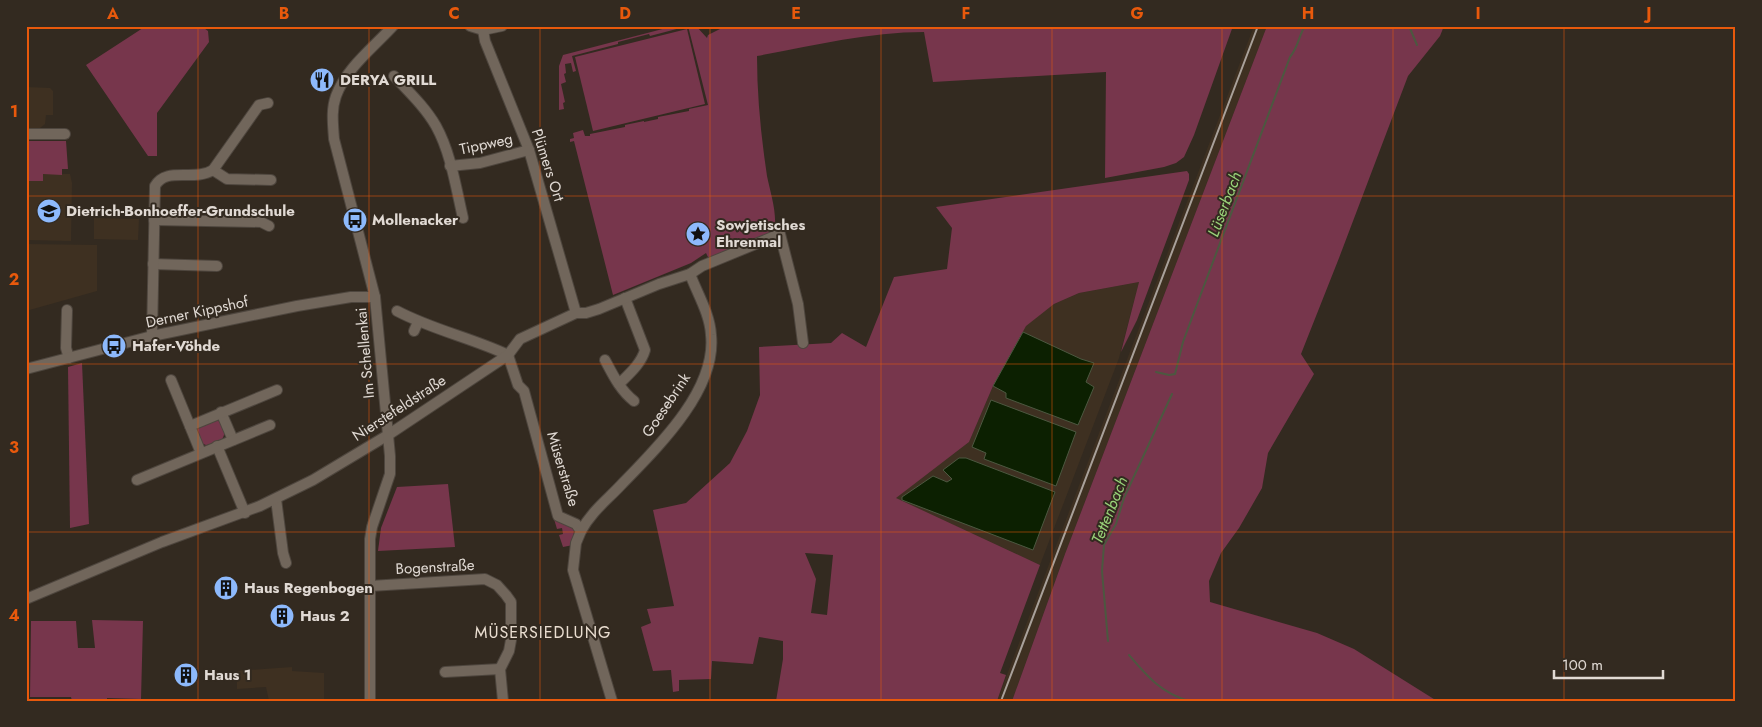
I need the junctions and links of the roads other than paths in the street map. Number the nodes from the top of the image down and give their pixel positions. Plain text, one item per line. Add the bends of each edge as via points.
1 (393, 26) edge
2 (470, 26) edge
3 (502, 26) edge
4 (483, 30) junction
5 (394, 76) dead end
6 (268, 103) dead end
7 (26, 134) edge
8 (65, 134) dead end
9 (529, 150) junction
10 (450, 166) junction
11 (213, 170) junction
12 (271, 180) dead end
13 (463, 218) dead end
14 (154, 220) junction
15 (269, 226) dead end
16 (153, 264) junction
17 (216, 266) dead end
18 (690, 274) junction
19 (375, 297) junction
20 (625, 298) junction
21 (67, 310) dead end
22 (397, 311) dead end
23 (576, 313) junction
24 (152, 336) junction
25 (803, 343) dead end
26 (508, 355) junction
27 (69, 358) junction
28 (605, 360) dead end
29 (26, 369) edge
30 (171, 380) dead end
31 (619, 384) junction
32 (277, 390) dead end
33 (634, 401) dead end
34 (221, 412) junction
35 (270, 425) dead end
36 (190, 426) junction
37 (388, 435) junction
38 (233, 440) junction
39 (217, 446) junction
40 (202, 453) junction
41 (137, 480) dead end
42 (276, 499) junction
43 (245, 513) junction
44 (581, 530) junction
45 (286, 564) dead end
46 (370, 586) junction
47 (26, 599) edge
48 (500, 669) junction
49 (445, 672) dead end
50 (370, 701) edge
51 (503, 701) edge
52 (612, 701) edge

1 - 19 street, Im Schellenkai via 354,67 336,95 332,118 334,139
2 - 4 street
3 - 4 street
4 - 9 street, Plümers Ort
5 - 10 street, Tippweg via 430,117 443,142
6 - 11 street via 260,105
7 - 8 street
9 - 10 street, Tippweg via 487,162
9 - 23 street, Plümers Ort
10 - 13 street, Tippweg
11 - 12 street via 227,179
11 - 14 street via 200,176 168,175 159,179 155,186
14 - 15 street via 261,222
14 - 16 street
16 - 17 street
16 - 24 street
18 - 20 street, Nierstefeldstraße
18 - 25 street, Nierstefeldstraße via 780,234 798,304
18 - 44 street, Goesebrink via 709,321 712,349 708,368 673,427 588,518
19 - 24 street, Derner Kippshof via 333,299
19 - 37 street, Im Schellenkai
20 - 23 street, Nierstefeldstraße via 586,314
20 - 31 street via 645,350 633,371
21 - 27 street via 66,348
22 - 26 street via 416,327
23 - 26 street, Nierstefeldstraße via 520,339
24 - 27 street, Derner Kippshof
26 - 37 street, Nierstefeldstraße
26 - 44 street, Müserstraße via 518,385 524,391 558,516 576,524
27 - 29 street, Derner Kippshof
28 - 31 street
30 - 36 street
31 - 33 street
32 - 34 street
34 - 36 street
34 - 38 street
35 - 38 street
36 - 40 street
37 - 42 street, Nierstefeldstraße
37 - 46 street, Im Schellenkai via 390,474 371,534
38 - 39 street
39 - 40 street
39 - 43 street
40 - 41 street
42 - 43 street, Nierstefeldstraße
42 - 45 street
43 - 47 street, Nierstefeldstraße via 162,542
44 - 52 street via 573,570
46 - 48 street, Bogenstraße via 485,579 498,585 511,602 511,640
46 - 50 street, Im Schellenkai
48 - 49 street
48 - 51 street, Bogenstraße

